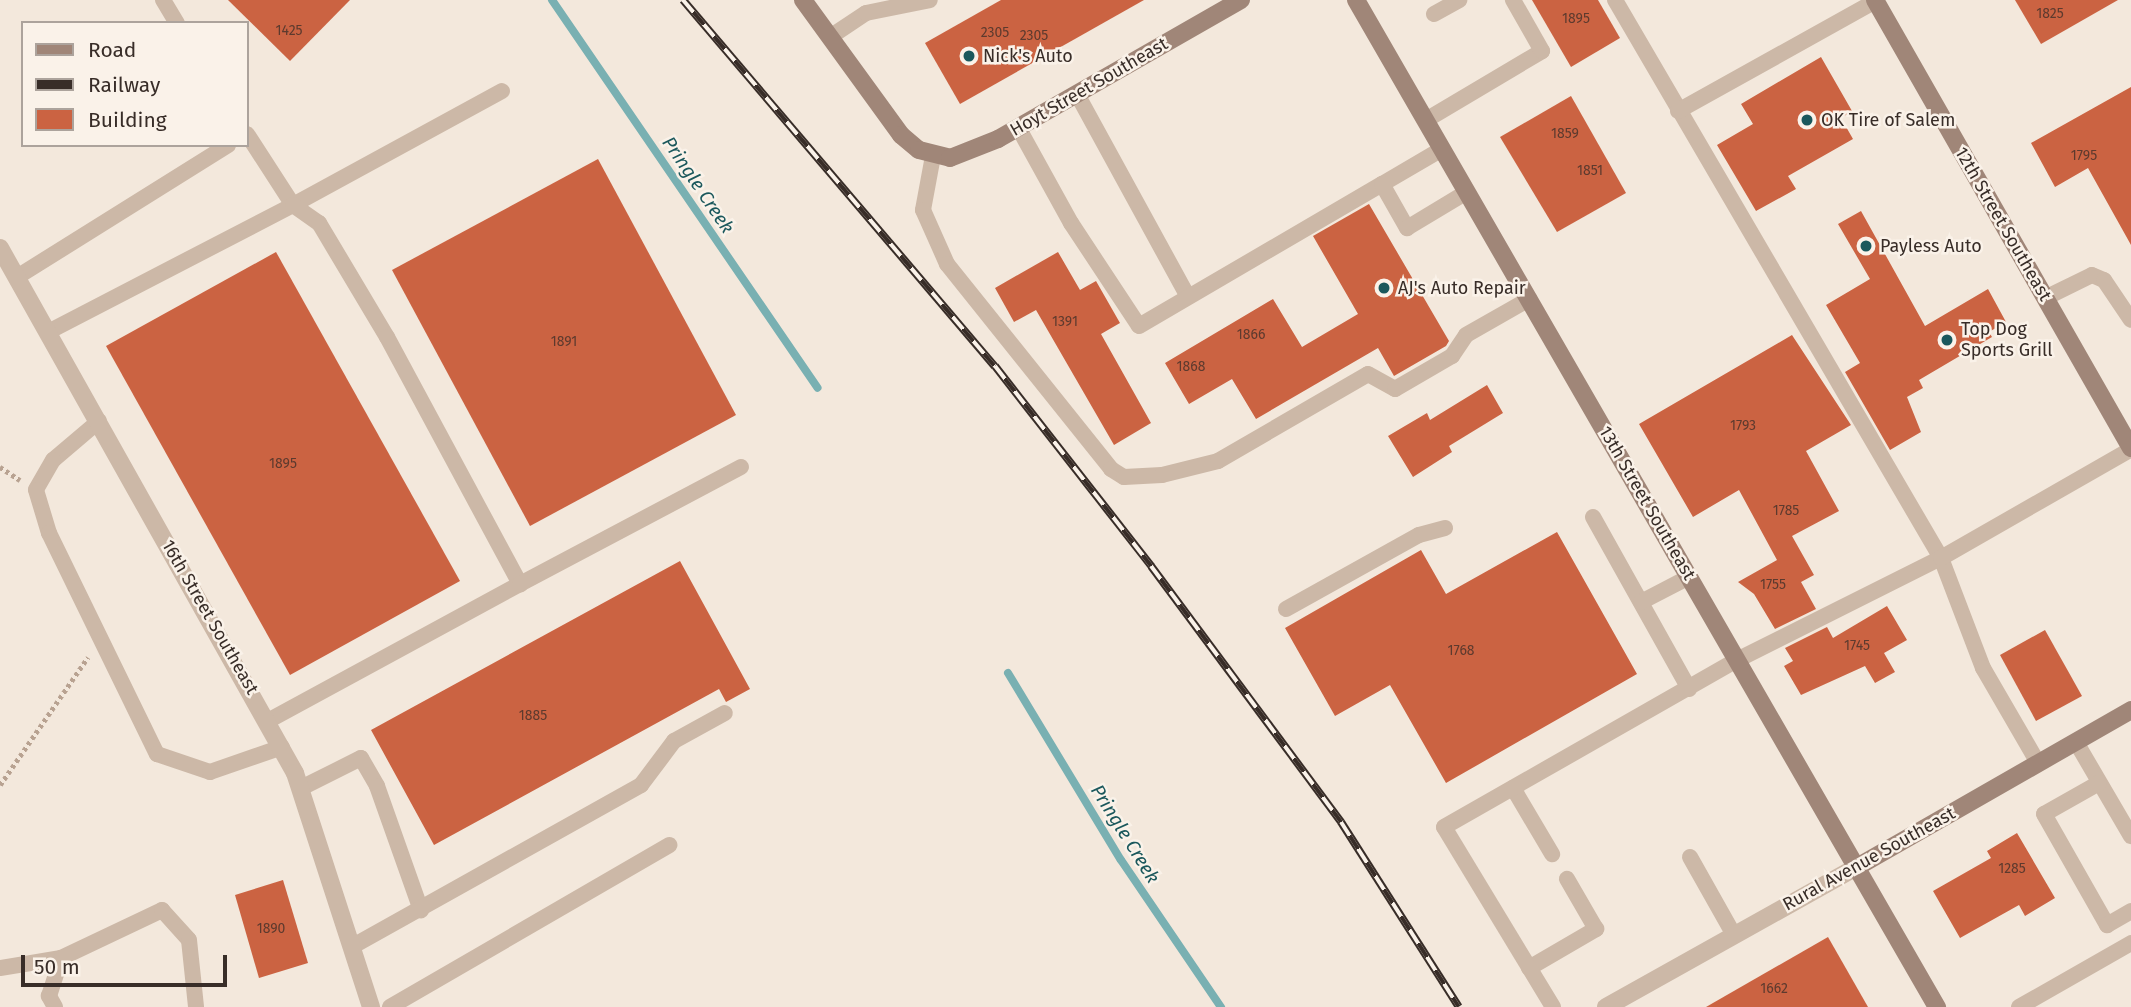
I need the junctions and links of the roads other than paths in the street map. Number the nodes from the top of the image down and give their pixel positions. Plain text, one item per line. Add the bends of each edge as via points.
1 (163, 0) edge
2 (803, 0) edge
3 (930, 0) edge
4 (1241, 0) edge
5 (1356, 0) edge
6 (1458, 0) edge
7 (1513, 0) edge
8 (1615, 0) edge
9 (1876, 0) edge
10 (1434, 13) dead end
11 (176, 21) edge
12 (830, 37) junction
13 (502, 91) dead end
14 (1077, 94) junction
15 (1678, 111) junction
16 (1426, 120) junction
17 (1018, 127) junction
18 (248, 135) edge
19 (225, 147) edge
20 (1442, 149) junction
21 (933, 156) junction
22 (1382, 184) junction
23 (1467, 192) junction
24 (293, 205) junction
25 (0, 247) edge
26 (17, 277) junction
27 (1188, 297) junction
28 (2045, 298) junction
29 (1529, 299) junction
30 (2131, 320) edge
31 (48, 332) junction
32 (99, 421) junction
33 (2131, 449) edge
34 (741, 467) dead end
35 (1593, 517) dead end
36 (1445, 528) dead end
37 (1941, 558) junction
38 (1689, 576) junction
39 (520, 584) junction
40 (1641, 602) junction
41 (1286, 609) dead end
42 (1737, 660) junction
43 (1689, 689) junction
44 (2131, 710) edge
45 (725, 713) dead end
46 (269, 720) junction
47 (2076, 742) junction
48 (282, 747) junction
49 (2038, 764) junction
50 (2099, 783) junction
51 (301, 788) junction
52 (1513, 788) junction
53 (2131, 835) edge
54 (670, 845) dead end
55 (1552, 854) dead end
56 (1690, 857) dead end
57 (1857, 867) junction
58 (1566, 879) dead end
59 (421, 910) junction
60 (2131, 911) edge
61 (1734, 935) junction
62 (2131, 943) edge
63 (353, 946) junction
64 (61, 958) junction
65 (0, 968) edge
66 (1529, 968) junction
67 (55, 1007) edge
68 (196, 1007) edge
69 (371, 1007) edge
70 (390, 1007) edge
71 (1553, 1007) edge
72 (1606, 1007) edge
73 (1937, 1007) edge
74 (2019, 1007) edge

1 - 11 lane
2 - 12 main road
3 - 12 lane via 866,13
4 - 14 main road, Hoyt Street Southeast
5 - 16 main road, 13th Street Southeast
6 - 10 lane
7 - 16 lane via 1542,51
8 - 15 lane
9 - 15 lane
9 - 28 main road, 12th Street Southeast
12 - 21 main road via 901,135
13 - 24 lane
14 - 17 main road, Hoyt Street Southeast
14 - 27 lane
15 - 37 lane
16 - 20 main road, 13th Street Southeast
17 - 21 main road, Hoyt Street Southeast via 969,154
17 - 27 lane via 1071,223 1139,326
18 - 24 lane
19 - 26 lane
20 - 22 lane
20 - 23 main road, 13th Street Southeast
21 - 29 lane via 923,210 947,264 1111,469 1124,477 1162,475 1218,461 1368,374 1395,389 1452,356 1466,335
22 - 23 lane via 1407,228
22 - 27 lane
23 - 29 main road, 13th Street Southeast
24 - 31 lane
24 - 39 lane via 319,223 387,337
25 - 26 street, 16th Street Southeast
26 - 31 street, 16th Street Southeast
28 - 30 lane via 2092,275 2104,280
28 - 33 main road, 12th Street Southeast
29 - 38 main road, 13th Street Southeast
31 - 32 street, 16th Street Southeast
32 - 46 street, 16th Street Southeast
32 - 48 lane via 53,460 36,490 49,533 157,754 210,772
33 - 37 lane
34 - 39 lane
35 - 40 lane
36 - 41 lane via 1419,535
37 - 42 lane
37 - 49 lane via 1983,668
38 - 40 lane
38 - 42 main road, 13th Street Southeast
39 - 46 lane
40 - 43 lane
42 - 43 lane
42 - 57 main road, 13th Street Southeast
43 - 52 lane
44 - 47 main road, Rural Avenue Southeast
45 - 59 lane via 674,741 641,785
46 - 48 street, 16th Street Southeast
47 - 49 main road, Rural Avenue Southeast
47 - 50 lane
48 - 51 street, 16th Street Southeast
49 - 57 main road, Rural Avenue Southeast
50 - 53 lane
50 - 60 lane via 2044,814 2107,925
51 - 59 lane via 361,758 377,786
51 - 63 street, 16th Street Southeast
52 - 55 lane
52 - 66 lane via 1444,827
54 - 70 lane
56 - 61 lane
57 - 61 street, Rural Avenue Southeast
57 - 73 main road, 13th Street Southeast
58 - 66 lane via 1596,929
59 - 63 lane
61 - 72 street, Rural Avenue Southeast
62 - 74 lane
63 - 69 street, 16th Street Southeast
64 - 65 lane
64 - 67 lane via 49,996
64 - 68 lane via 162,910 189,940
66 - 71 lane

